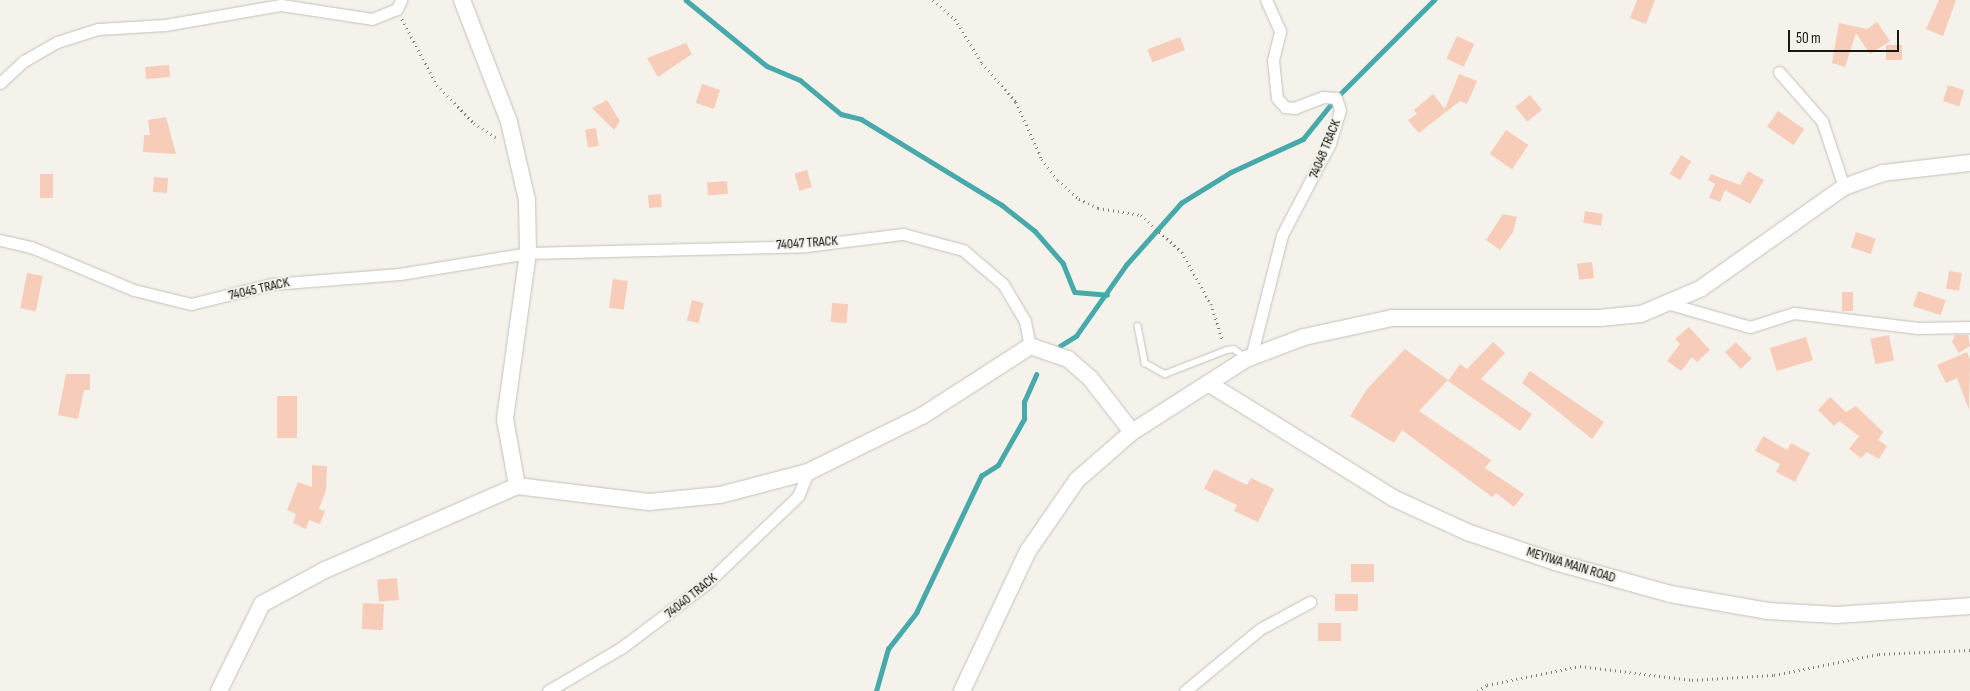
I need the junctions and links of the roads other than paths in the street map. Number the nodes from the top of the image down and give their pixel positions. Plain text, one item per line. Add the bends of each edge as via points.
1 (462, 0) edge
2 (1266, 0) edge
3 (399, 4) edge
4 (1779, 72) dead end
5 (0, 83) edge
6 (1970, 163) edge
7 (1844, 187) junction
8 (0, 240) edge
9 (528, 253) junction
10 (1670, 304) junction
11 (1138, 326) dead end
12 (1970, 326) edge
13 (1036, 347) junction
14 (1249, 358) junction
15 (1211, 385) junction
16 (1132, 432) junction
17 (808, 472) junction
18 (517, 486) junction
19 (1310, 602) dead end
20 (1970, 606) edge
21 (219, 691) edge
22 (548, 691) edge
23 (962, 691) edge
24 (1185, 691) edge

1 - 9 street via 519,153 527,200
2 - 14 street, 74048 TRACK via 1280,31 1273,60 1277,98 1285,107 1295,108 1323,97 1336,98 1340,110 1330,143 1282,236
3 - 5 street via 372,19 281,5 165,25 98,29 57,42 24,61
4 - 7 street via 1822,121
6 - 7 street via 1883,173
7 - 10 street via 1700,289
8 - 9 street, 74045 TRACK via 31,248 134,290 191,304 280,282 400,274
9 - 13 street, 74047 TRACK via 806,246 903,234 932,239 963,250 1003,284 1026,321
9 - 18 street via 512,347 506,419
10 - 12 street via 1750,327 1794,313 1918,328
10 - 14 street via 1640,314 1599,318 1392,318 1312,335
11 - 14 lane via 1145,363 1164,374 1227,350 1234,349
13 - 16 street via 1068,359 1090,378
13 - 17 street via 922,416
14 - 15 street
15 - 16 street
15 - 20 street, MEYIWA MAIN ROAD via 1393,498 1467,532 1555,562 1670,594 1768,611 1836,615
16 - 23 street via 1102,454 1052,512 1028,551
17 - 18 street via 720,496 649,502
17 - 22 street, 74040 TRACK via 798,496 705,585 620,648
18 - 21 street via 325,570 262,604
19 - 24 street via 1260,629

